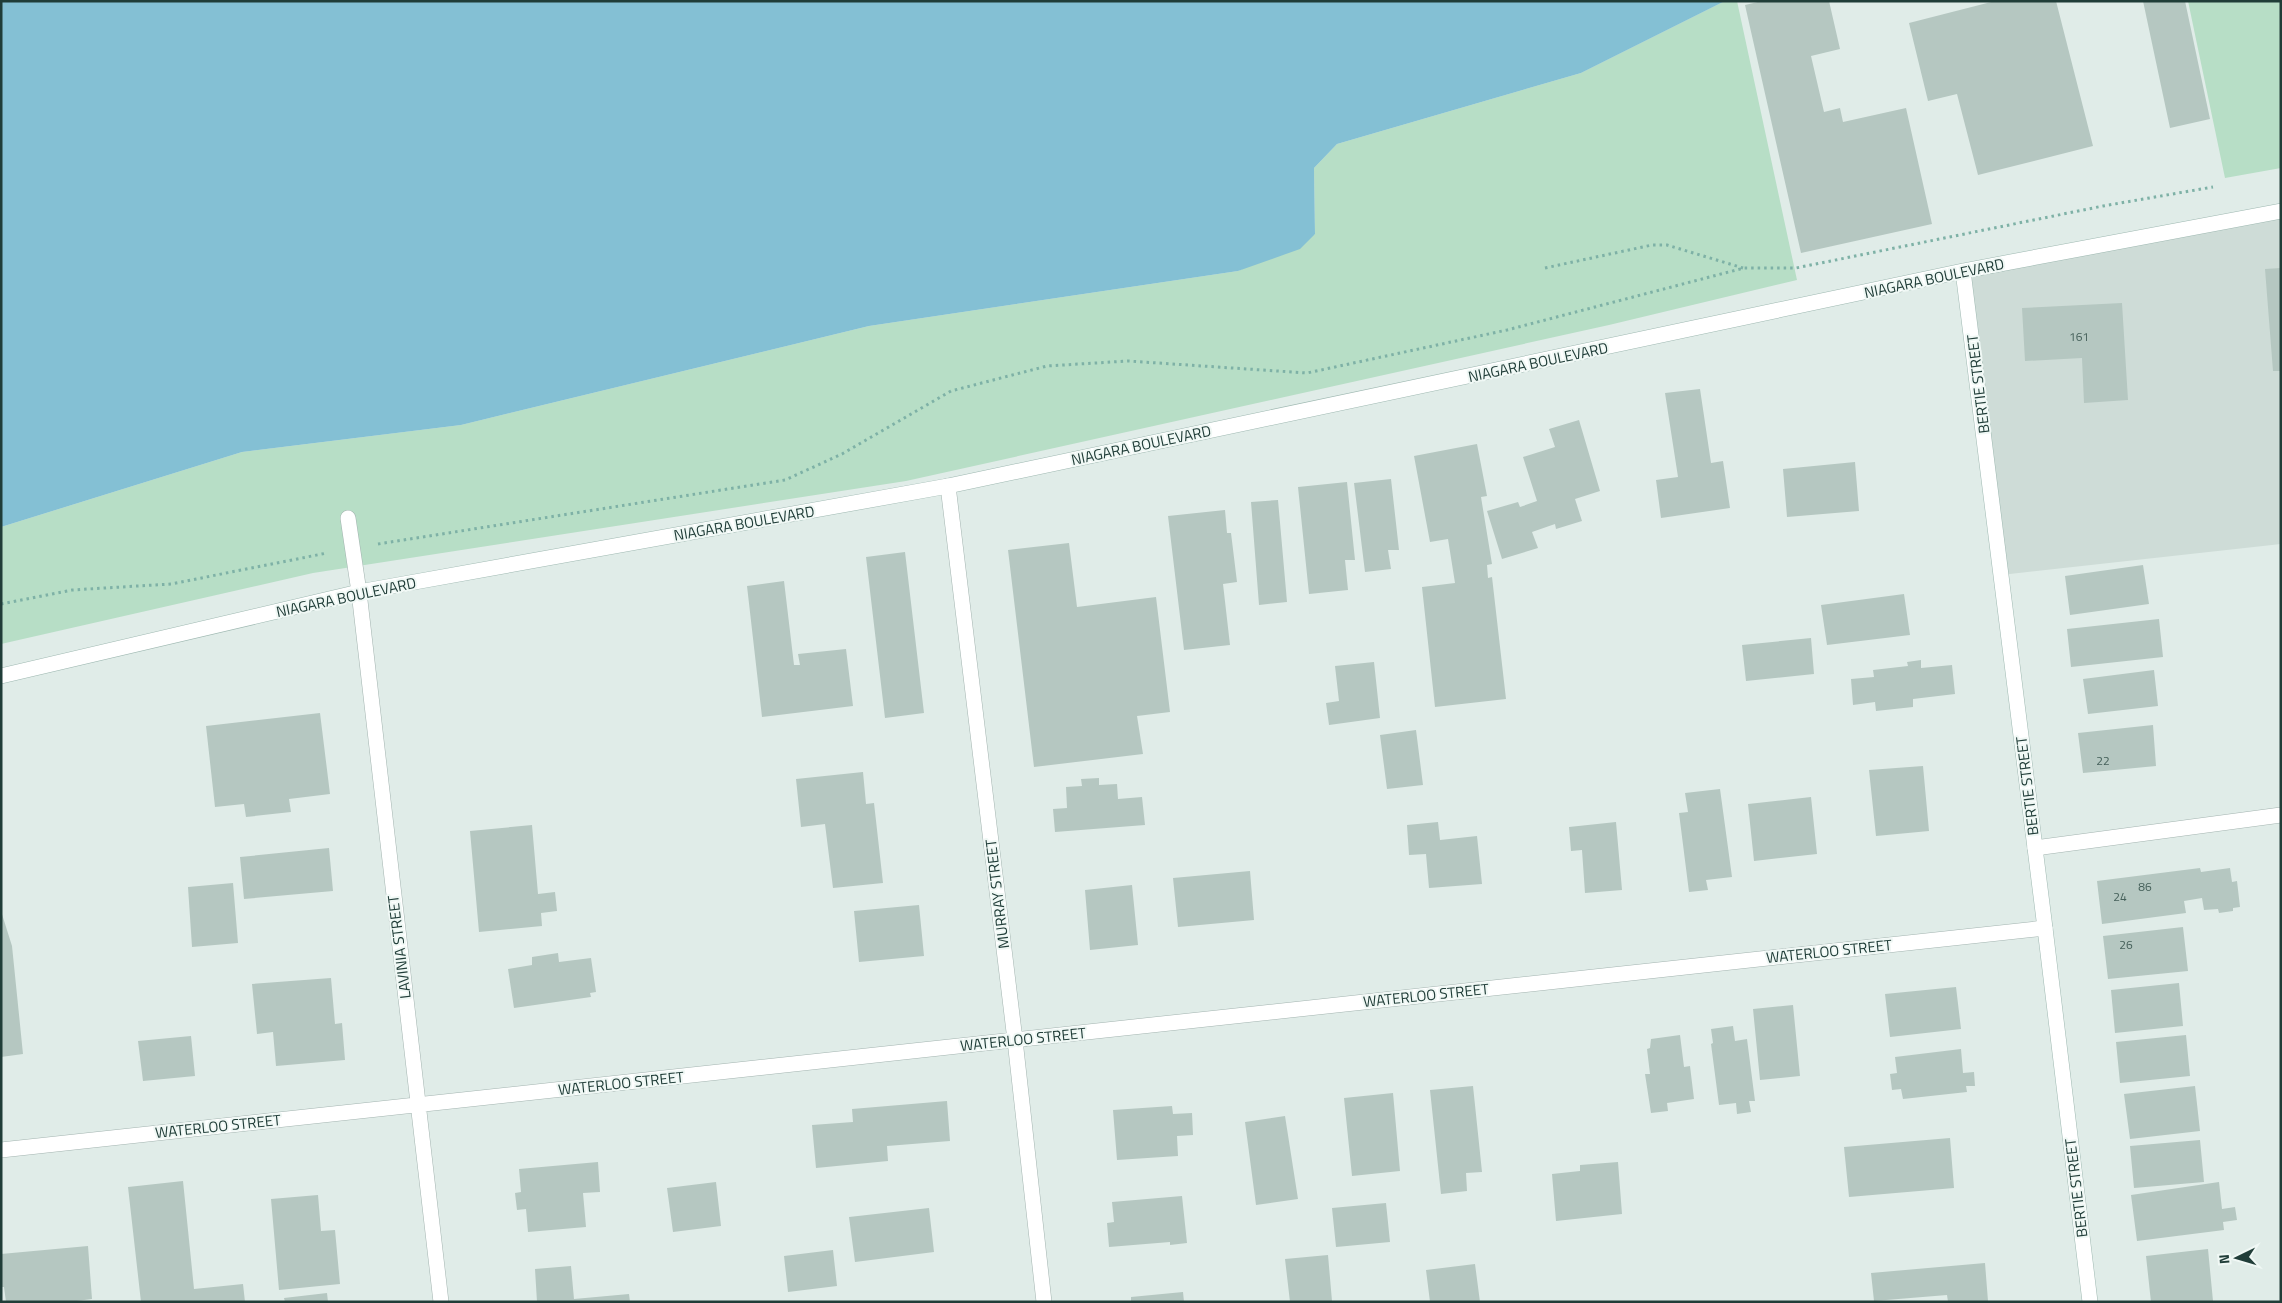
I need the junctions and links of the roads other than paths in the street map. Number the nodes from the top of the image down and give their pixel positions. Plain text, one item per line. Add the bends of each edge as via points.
1 (2281, 211) edge
2 (1963, 271) junction
3 (948, 486) junction
4 (348, 518) dead end
5 (359, 592) junction
6 (1, 676) edge
7 (2281, 815) edge
8 (2035, 848) junction
9 (2045, 928) junction
10 (1015, 1040) junction
11 (417, 1104) junction
12 (1, 1150) edge
13 (441, 1302) edge
14 (1044, 1302) edge
15 (2090, 1302) edge

1 - 2 street, NIAGARA BOULEVARD
2 - 3 street, NIAGARA BOULEVARD
2 - 8 street, BERTIE STREET
3 - 5 street, NIAGARA BOULEVARD
3 - 10 street, MURRAY STREET
4 - 5 street, LAVINIA STREET
5 - 6 street, NIAGARA BOULEVARD
5 - 11 street, LAVINIA STREET
7 - 8 street
8 - 9 street, BERTIE STREET
9 - 10 street, WATERLOO STREET
9 - 15 street, BERTIE STREET
10 - 11 street, WATERLOO STREET
10 - 14 street, MURRAY STREET
11 - 12 street, WATERLOO STREET
11 - 13 street, LAVINIA STREET

